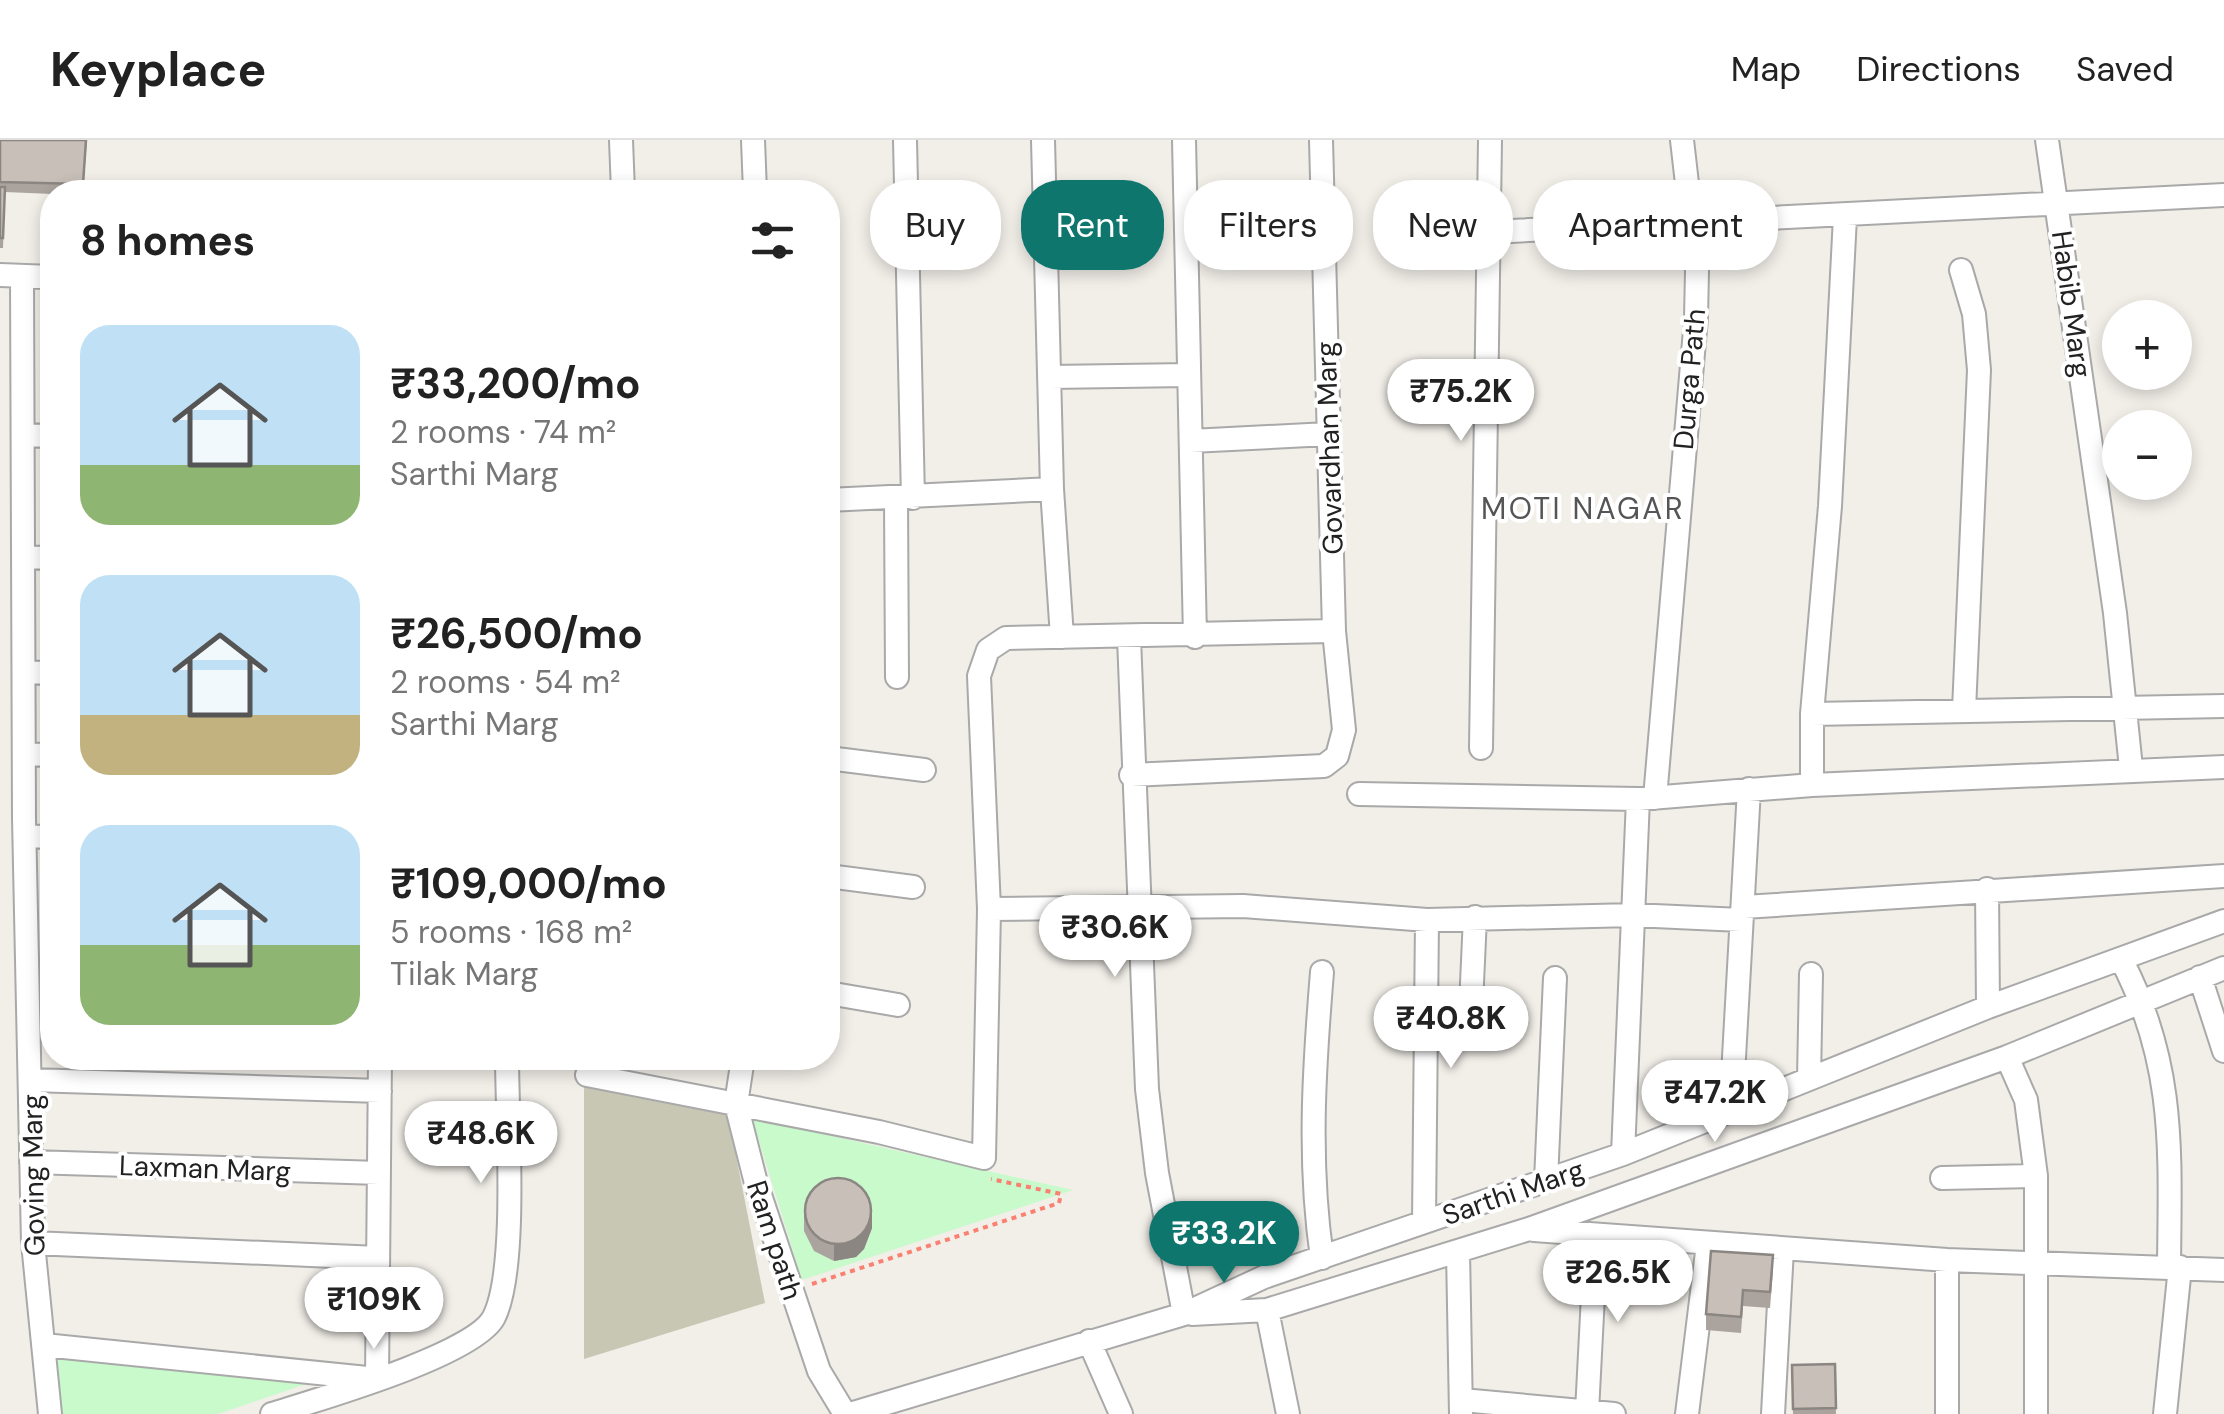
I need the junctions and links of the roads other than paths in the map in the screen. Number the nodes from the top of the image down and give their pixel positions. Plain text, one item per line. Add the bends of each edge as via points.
1 (621, 140) edge
2 (753, 140) edge
3 (906, 140) edge
4 (1043, 140) edge
5 (1184, 140) edge
6 (1321, 140) edge
7 (1490, 140) edge
8 (1682, 140) edge
9 (2047, 140) edge
10 (623, 180) edge
11 (755, 180) edge
12 (1490, 180) edge
13 (1687, 180) edge
14 (2224, 195) edge
15 (2057, 205) junction
16 (1845, 217) junction
17 (1778, 219) edge
18 (1490, 270) edge
19 (1694, 270) edge
20 (1961, 270) dead end
21 (11, 276) edge
22 (40, 277) edge
23 (1190, 375) junction
24 (1050, 376) junction
25 (1328, 434) junction
26 (23, 436) junction
27 (40, 436) edge
28 (1191, 441) junction
29 (1052, 489) junction
30 (905, 498) junction
31 (840, 500) edge
32 (26, 557) junction
33 (40, 558) edge
34 (1334, 631) junction
35 (1195, 636) junction
36 (1062, 637) junction
37 (1128, 638) junction
38 (26, 672) junction
39 (40, 673) edge
40 (897, 677) dead end
41 (2224, 706) edge
42 (2126, 707) junction
43 (1964, 710) junction
44 (1812, 714) junction
45 (1481, 748) dead end
46 (25, 754) junction
47 (40, 755) edge
48 (840, 760) edge
49 (2131, 768) junction
50 (2224, 768) edge
51 (924, 770) dead end
52 (1131, 776) junction
53 (1812, 784) junction
54 (1750, 789) junction
55 (1359, 794) dead end
56 (1643, 806) junction
57 (0, 818) edge
58 (24, 826) junction
59 (40, 832) edge
60 (2224, 876) edge
61 (840, 878) edge
62 (913, 887) dead end
63 (1987, 889) junction
64 (1136, 906) junction
65 (990, 908) junction
66 (1742, 914) junction
67 (1634, 915) junction
68 (28, 917) junction
69 (1475, 917) junction
70 (40, 918) edge
71 (1427, 920) junction
72 (2224, 921) edge
73 (2121, 959) junction
74 (2224, 968) edge
75 (1322, 972) dead end
76 (1811, 974) dead end
77 (2200, 977) junction
78 (1555, 978) dead end
79 (840, 995) edge
80 (28, 1000) junction
81 (40, 1000) edge
82 (2142, 1000) junction
83 (898, 1005) dead end
84 (1471, 1005) dead end
85 (1988, 1008) junction
86 (2224, 1052) edge
87 (2007, 1057) junction
88 (380, 1070) edge
89 (507, 1070) edge
90 (740, 1070) edge
91 (587, 1075) dead end
92 (1809, 1079) junction
93 (31, 1080) junction
94 (380, 1091) junction
95 (736, 1104) junction
96 (1731, 1110) junction
97 (1628, 1152) junction
98 (31, 1162) junction
99 (379, 1173) junction
100 (2036, 1176) junction
101 (1942, 1178) dead end
102 (1546, 1181) junction
103 (1638, 1190) junction
104 (1424, 1222) junction
105 (1530, 1229) junction
106 (1596, 1237) junction
107 (33, 1243) junction
108 (1708, 1244) junction
109 (1782, 1249) junction
110 (1458, 1251) junction
111 (378, 1258) junction
112 (1322, 1258) junction
113 (1947, 1260) junction
114 (2034, 1264) junction
115 (2174, 1266) junction
116 (2224, 1270) edge
117 (1266, 1310) junction
118 (1184, 1314) junction
119 (1089, 1341) junction
120 (44, 1345) junction
121 (377, 1380) junction
122 (922, 1405) edge
123 (1462, 1407) edge
124 (1587, 1412) junction
125 (50, 1414) edge
126 (272, 1414) edge
127 (848, 1414) edge
128 (1120, 1414) edge
129 (1288, 1414) edge
130 (1614, 1414) edge
131 (1688, 1414) edge
132 (1773, 1414) edge
133 (1947, 1414) edge
134 (2036, 1414) edge
135 (2165, 1414) edge

1 - 10 street
2 - 11 street
3 - 30 street
4 - 24 street
5 - 23 street
6 - 25 street, Govardhan Marg
7 - 12 street
8 - 13 street, Durga Path
9 - 15 street, Habib Marg
14 - 15 street
15 - 16 street
15 - 42 street, Habib Marg
16 - 17 street
16 - 44 street
18 - 45 street
19 - 56 street, Durga Path via 1696,318
20 - 43 street via 1979,370
21 - 22 street
21 - 26 street, Goving Marg
23 - 24 street
23 - 28 street
24 - 29 street
25 - 28 street
25 - 34 street, Govardhan Marg
26 - 27 street
26 - 32 street, Goving Marg
28 - 35 street
29 - 30 street
29 - 36 street
30 - 31 street
30 - 40 street
32 - 33 street
32 - 38 street, Goving Marg
34 - 35 street
34 - 52 street, Govardhan Marg via 1344,730 1337,756 1324,766
35 - 37 street
36 - 37 street
36 - 65 street via 1006,638 988,650 980,676
37 - 52 street
38 - 39 street
38 - 46 street, Goving Marg
41 - 42 street
42 - 43 street
42 - 49 street, Habib Marg
43 - 44 street
44 - 53 street
46 - 47 street
46 - 58 street, Goving Marg
48 - 51 street
49 - 50 street
49 - 53 street
52 - 64 street
53 - 54 street
54 - 56 street
54 - 66 street
55 - 56 street
56 - 67 street, Durga Path
57 - 58 street
58 - 59 street
58 - 68 street, Goving Marg
60 - 63 street
61 - 62 street
63 - 66 street
63 - 85 street
64 - 65 street
64 - 71 street via 1244,906
64 - 118 street via 1153,1140
65 - 95 street via 984,1158
66 - 67 street
66 - 96 street
67 - 69 street
67 - 97 street, Durga Path
68 - 70 street
68 - 80 street, Goving Marg
69 - 71 street
69 - 84 street
71 - 104 street
72 - 73 street, Sarthi Marg
73 - 82 street
73 - 85 street, Sarthi Marg
74 - 77 street
75 - 112 street via 1312,1094 1312,1192
76 - 92 street
77 - 82 street
77 - 86 street
78 - 102 street
79 - 83 street
80 - 81 street
80 - 93 street, Goving Marg
82 - 87 street
82 - 115 street via 2164,1073
85 - 92 street, Sarthi Marg
87 - 100 street via 2026,1100
87 - 103 street
88 - 94 street
89 - 121 street via 507,1271 494,1320 462,1344
90 - 95 street, Ram path
91 - 95 street
92 - 96 street, Sarthi Marg
93 - 94 street
93 - 98 street, Goving Marg
94 - 99 street
95 - 127 street, Ram path via 819,1371
96 - 97 street, Sarthi Marg
97 - 102 street, Sarthi Marg
97 - 103 street, Durga Path
98 - 99 street, Laxman Marg
98 - 107 street, Goving Marg
99 - 111 street
100 - 101 street
100 - 114 street
102 - 104 street, Sarthi Marg
103 - 105 street
104 - 112 street, Sarthi Marg
105 - 106 street
105 - 110 street
106 - 108 street
106 - 124 street
107 - 111 street
107 - 120 street, Goving Marg
108 - 109 street
108 - 131 street
109 - 113 street
109 - 132 street
110 - 117 street
110 - 123 street
111 - 121 street
112 - 118 street, Sarthi Marg
113 - 114 street
113 - 133 street
114 - 115 street
114 - 134 street
115 - 116 street
115 - 135 street
117 - 118 street
117 - 129 street
118 - 119 street, Sarthi Marg
119 - 122 street, Sarthi Marg
119 - 128 street
120 - 121 street
120 - 125 street, Goving Marg
121 - 126 street
122 - 127 street, Sarthi Marg
123 - 124 street
124 - 130 street

